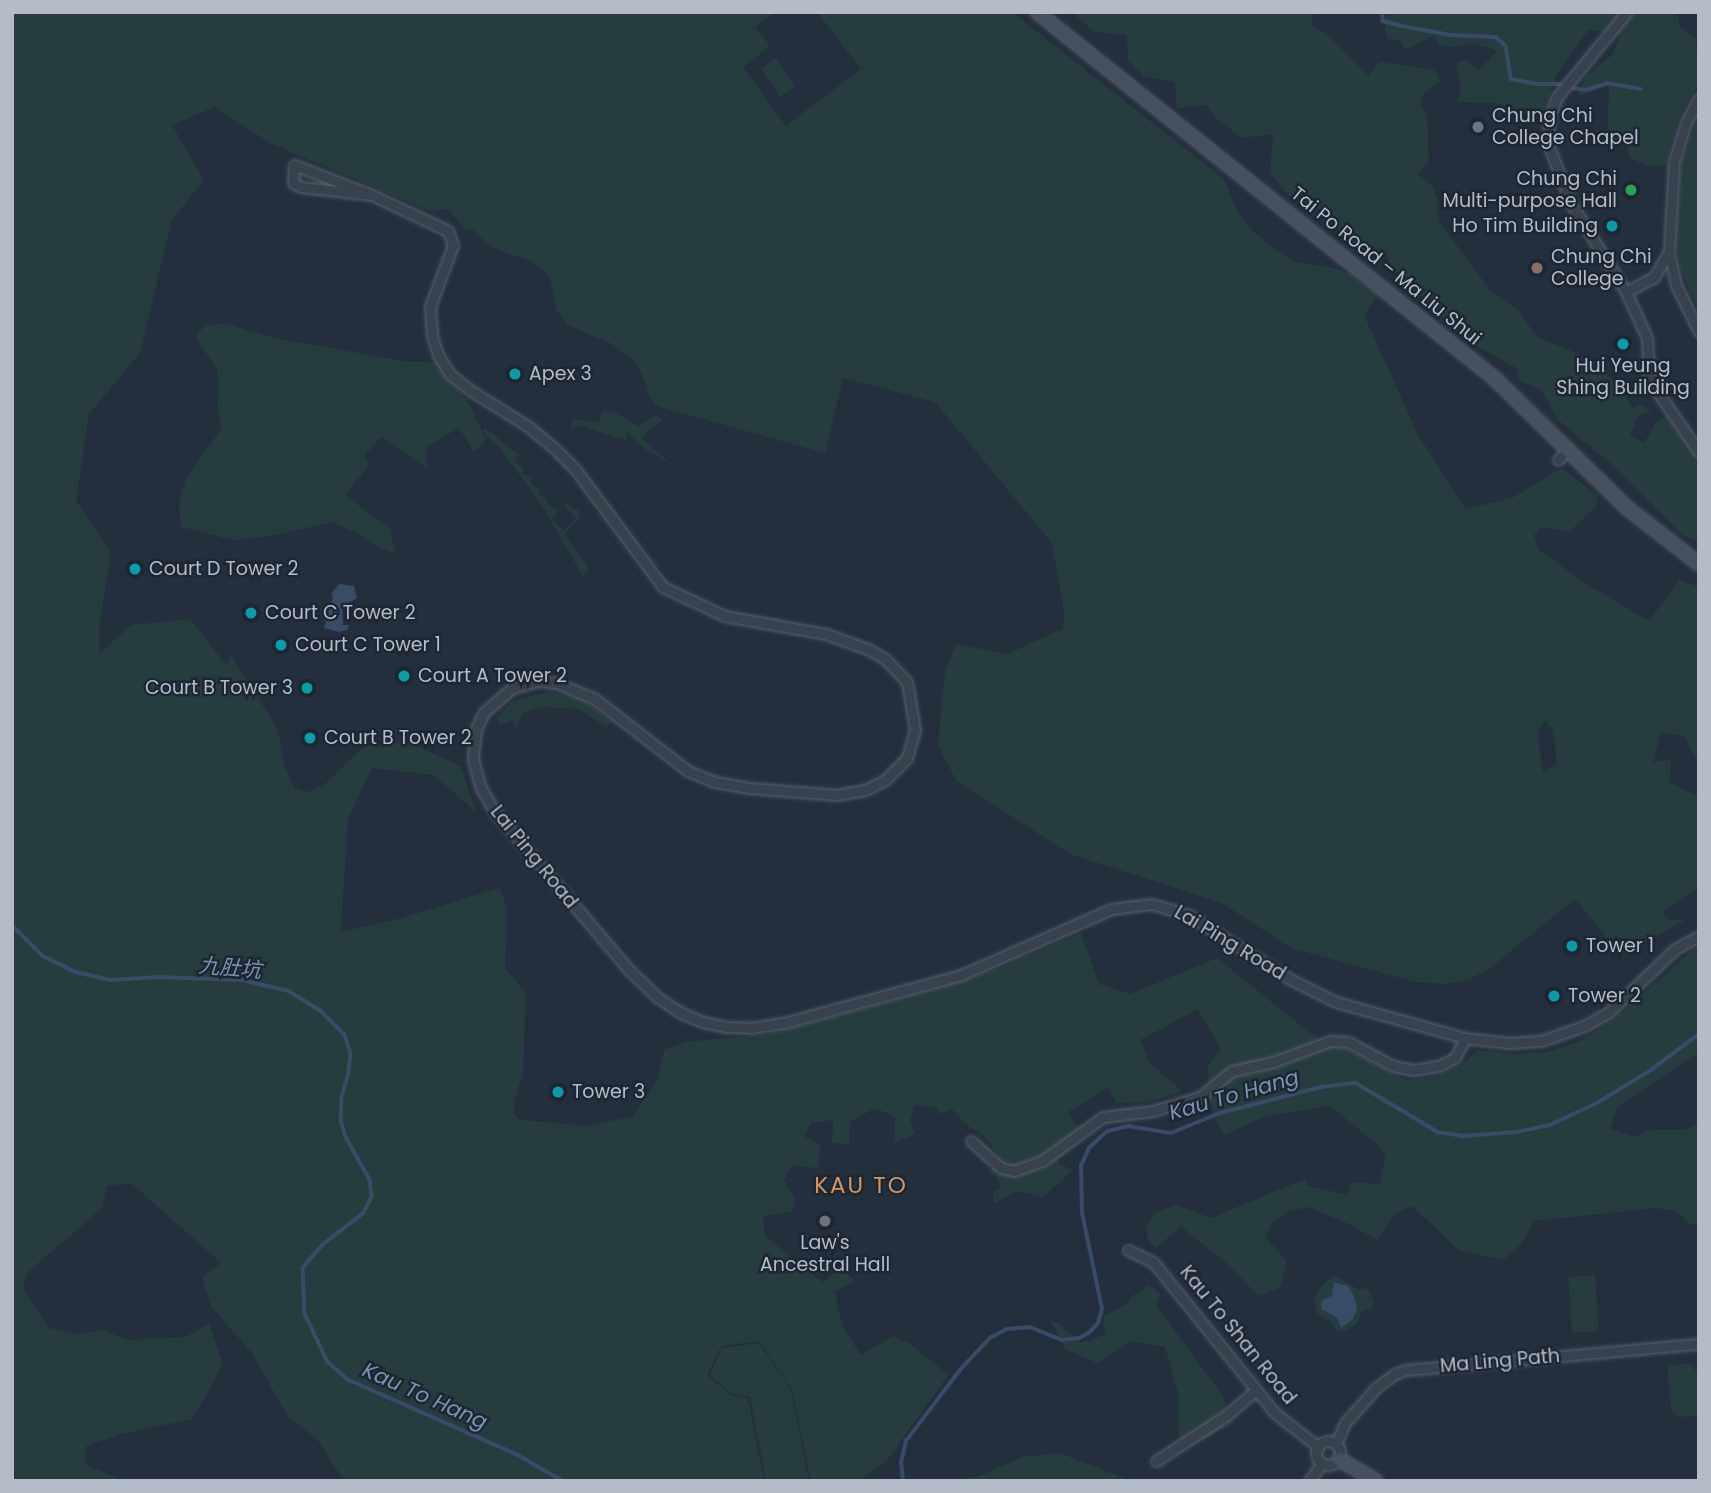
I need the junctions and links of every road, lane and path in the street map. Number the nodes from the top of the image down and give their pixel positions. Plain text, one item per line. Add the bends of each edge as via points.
1 (1037, 12) edge
2 (1627, 12) edge
3 (1699, 98) edge
4 (372, 195) junction
5 (1669, 252) junction
6 (1654, 277) junction
7 (1676, 285) junction
8 (1626, 292) junction
9 (1699, 332) edge
10 (1568, 449) junction
11 (1699, 452) edge
12 (1558, 460) dead end
13 (1699, 564) edge
14 (1699, 936) edge
15 (1465, 1038) junction
16 (971, 1140) dead end
17 (1128, 1250) dead end
18 (1699, 1344) edge
19 (1256, 1390) junction
20 (1336, 1444) junction
21 (1318, 1447) junction
22 (1339, 1459) junction
23 (1156, 1461) dead end
24 (1322, 1463) junction
25 (1309, 1481) edge
26 (1377, 1481) edge

1 - 10 main road, Tai Po Road – Ma Liu Shui via 1494,378
2 - 8 street via 1563,88 1551,111 1548,136 1570,202
3 - 5 street via 1674,162
4 - 4 street, Lai Ping Road via 301,187 293,183 294,165
4 - 15 street, Lai Ping Road via 451,235 453,245 432,295 429,318 439,355 450,374 555,449 575,469 663,587 725,616 826,634 859,646 885,659 907,682 915,730 906,758 885,780 866,790 838,795 715,782 688,771 595,699 557,683 538,681 512,688 484,712 472,748 486,798 514,836 657,997 678,1012 714,1025 775,1025 961,975 1111,909 1152,904 1188,915 1288,978 1336,1002
5 - 6 street
5 - 7 street
6 - 7 street via 1667,278
6 - 8 street
7 - 9 street
8 - 11 street via 1647,338 1648,375
10 - 12 street
10 - 13 main road, Tai Po Road – Ma Liu Shui via 1627,508
14 - 15 street, Lai Ping Road via 1675,949 1609,1012 1584,1026 1541,1041
15 - 16 street via 1455,1058 1413,1070 1393,1066 1348,1042 1330,1041 1233,1071 1200,1097 1153,1111 1103,1118 1042,1161 1014,1171 1001,1168
17 - 19 street, Kau To Shan Road via 1144,1255 1161,1270
18 - 20 street, Ma Ling Path via 1405,1370 1368,1397 1345,1423
19 - 21 street, Kau To Shan Road via 1287,1425
19 - 23 street via 1227,1415
20 - 21 street via 1324,1441
20 - 22 street
21 - 24 street via 1316,1454
22 - 24 street via 1329,1465
22 - 26 main road
24 - 25 street

